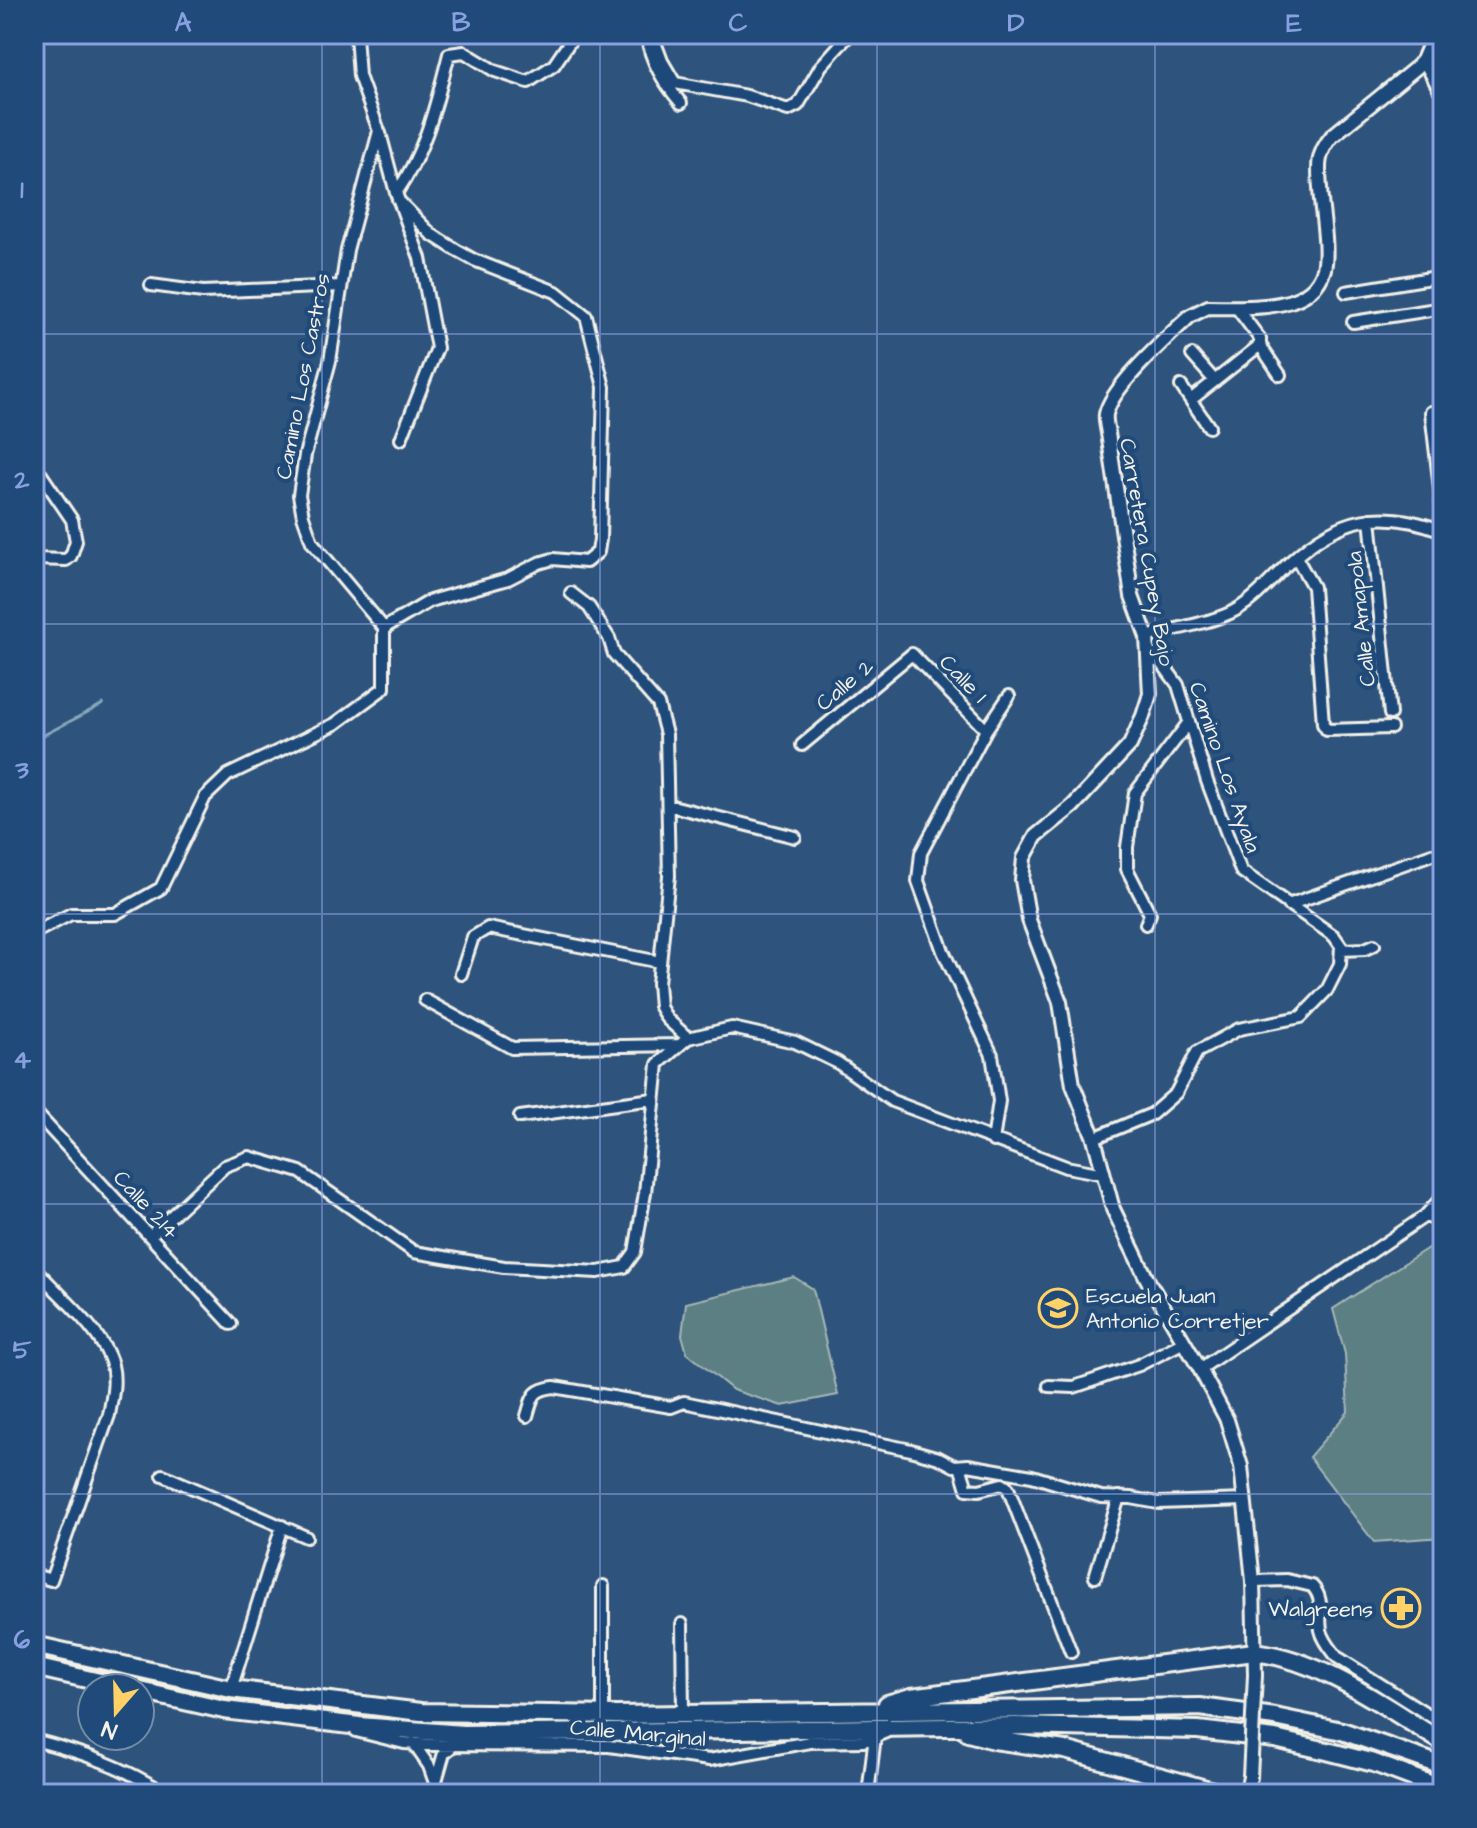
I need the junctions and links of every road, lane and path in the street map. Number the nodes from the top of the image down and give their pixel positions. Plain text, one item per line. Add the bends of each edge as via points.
1 (356, 34) edge
2 (575, 34) edge
3 (649, 34) edge
4 (850, 34) edge
5 (1434, 34) edge
6 (1423, 60) junction
7 (1443, 96) edge
8 (681, 103) dead end
9 (379, 131) junction
10 (397, 196) junction
11 (1443, 276) edge
12 (151, 285) dead end
13 (341, 286) junction
14 (1346, 292) dead end
15 (1236, 307) junction
16 (1443, 308) edge
17 (1353, 322) dead end
18 (1260, 345) junction
19 (1192, 355) dead end
20 (1280, 375) dead end
21 (1215, 381) junction
22 (1181, 386) dead end
23 (1192, 399) junction
24 (1431, 412) dead end
25 (1209, 427) dead end
26 (401, 439) dead end
27 (34, 464) edge
28 (1370, 519) junction
29 (1441, 530) edge
30 (1296, 557) junction
31 (34, 559) edge
32 (571, 593) dead end
33 (384, 628) junction
34 (1147, 637) junction
35 (912, 654) joint
36 (1150, 659) junction
37 (1009, 696) dead end
38 (1390, 714) dead end
39 (1189, 722) junction
40 (1391, 728) dead end
41 (986, 730) junction
42 (802, 745) dead end
43 (668, 805) junction
44 (795, 837) dead end
45 (1432, 854) dead end
46 (1288, 905) junction
47 (1146, 924) dead end
48 (34, 933) edge
49 (1374, 945) dead end
50 (1341, 950) junction
51 (660, 962) junction
52 (461, 974) dead end
53 (425, 1000) dead end
54 (684, 1042) junction
55 (653, 1099) junction
56 (34, 1111) edge
57 (520, 1117) dead end
58 (1094, 1138) junction
59 (993, 1141) junction
60 (1104, 1174) junction
61 (1443, 1196) edge
62 (1425, 1216) junction
63 (1443, 1222) edge
64 (150, 1236) junction
65 (34, 1268) edge
66 (231, 1324) dead end
67 (1184, 1342) junction
68 (1200, 1369) junction
69 (1049, 1386) dead end
70 (527, 1416) dead end
71 (960, 1466) junction
72 (163, 1475) dead end
73 (1119, 1497) junction
74 (1245, 1500) junction
75 (282, 1526) junction
76 (306, 1537) dead end
77 (34, 1575) edge
78 (1095, 1577) dead end
79 (1253, 1581) junction
80 (603, 1586) dead end
81 (682, 1624) dead end
82 (34, 1645) edge
83 (1071, 1652) dead end
84 (1254, 1652) junction
85 (34, 1667) edge
86 (34, 1674) edge
87 (67, 1674) junction
88 (76, 1676) edge
89 (231, 1689) junction
90 (156, 1695) edge
91 (868, 1710) junction
92 (683, 1714) junction
93 (603, 1715) junction
94 (333, 1723) junction
95 (1443, 1724) edge
96 (892, 1729) junction
97 (951, 1729) junction
98 (875, 1736) junction
99 (34, 1740) edge
100 (1443, 1742) edge
101 (413, 1743) junction
102 (454, 1745) junction
103 (1443, 1766) edge
104 (438, 1788) edge
105 (1443, 1789) edge
106 (166, 1794) edge
107 (868, 1794) edge
108 (1224, 1794) edge
109 (1246, 1794) edge

1 - 9 street via 359,76
2 - 10 street via 554,65 528,82 495,71 464,52 449,54 430,129
3 - 4 street via 675,83 747,96 788,110 798,105 821,66
3 - 8 street via 655,66
5 - 6 street, Carretera Cupey Bajo
6 - 7 street
6 - 15 street, Carretera Cupey Bajo via 1321,150 1324,268 1316,285 1291,301
9 - 10 street
9 - 13 street, Camino Los Castros
10 - 26 street via 420,258 437,348
10 - 33 street via 431,234 456,250 556,292 586,316 604,387 598,552 586,562 553,559 508,579 430,601
11 - 14 street
12 - 13 street via 203,292
13 - 33 street, Camino Los Castros via 299,495 312,542
15 - 18 street
15 - 34 street, Carretera Cupey Bajo via 1208,307 1190,316 1128,379 1105,417 1132,596
16 - 17 street
18 - 20 street
18 - 21 street
19 - 21 street
21 - 23 street
22 - 23 street
23 - 25 street
24 - 29 street
27 - 31 street via 72,520 76,541 66,560
28 - 29 street via 1392,517
28 - 30 street via 1316,541
28 - 38 street, Calle Amapola
30 - 34 street via 1230,613
30 - 40 street via 1313,587 1323,724 1327,730
32 - 43 street via 589,607 614,654 658,704 666,734
33 - 48 street via 384,688 335,724 228,775 205,797 161,888 115,914 71,914
34 - 36 street, Carretera Cupey Bajo
35 - 41 street, Calle 1
35 - 42 street, Calle 2
36 - 39 street, Camino Los Ayala via 1162,663 1178,685
36 - 58 street, Carretera Cupey Bajo via 1150,694 1130,745 1073,806 1036,836 1024,858 1027,910 1060,1002 1073,1085
37 - 41 street
39 - 46 street, Camino Los Ayala via 1241,871
39 - 47 street via 1135,793 1126,858 1150,914
41 - 59 street via 921,853 918,881 943,951 992,1055 999,1101
43 - 44 street
43 - 51 street via 669,876
45 - 46 street
46 - 50 street, Camino Los Ayala via 1334,936
49 - 50 street
50 - 58 street via 1327,990 1301,1017 1239,1029 1197,1052 1176,1093 1152,1114
51 - 52 street via 488,928 473,937
51 - 54 street via 660,1007
53 - 54 street via 512,1048
54 - 55 street via 658,1064
54 - 59 street via 732,1028 795,1042 838,1063 892,1101
55 - 57 street
55 - 64 street via 635,1252 624,1267 598,1272 504,1267 414,1252 300,1172 249,1157 225,1166
56 - 64 street, Calle 214
58 - 60 street, Carretera Cupey Bajo
59 - 60 street via 1066,1167
60 - 67 street, Carretera Cupey Bajo via 1113,1209
61 - 62 street
62 - 63 street
62 - 68 street
64 - 66 street, Calle 214
65 - 77 street via 101,1341 114,1388 51,1580
67 - 68 street, Carretera Cupey Bajo
67 - 69 street via 1139,1365 1074,1387
68 - 74 street, Carretera Cupey Bajo via 1227,1420
70 - 71 street via 533,1396 554,1387 671,1407 684,1402 911,1450
71 - 73 street
71 - 83 street via 967,1489 1002,1484 1008,1488
72 - 75 street
73 - 74 street via 1158,1503
73 - 78 street
74 - 79 street, Carretera Cupey Bajo
75 - 76 street
75 - 89 street
79 - 84 street, Carretera Cupey Bajo
79 - 95 street via 1312,1586 1320,1598 1321,1631 1337,1657
80 - 93 street
81 - 92 street
82 - 89 main road
84 - 91 main road via 911,1697
84 - 100 main road via 1278,1654 1326,1673
84 - 109 street, Carretera Cupey Bajo, bridge
85 - 87 main road
86 - 87 street
87 - 88 main road
89 - 93 main road via 421,1712
90 - 94 main road via 224,1710
91 - 92 main road
91 - 103 main road via 1200,1707 1342,1731
92 - 93 main road
94 - 96 main road via 463,1734
94 - 101 street, Calle Marginal
96 - 97 main road
96 - 98 street, Calle Marginal
97 - 105 main road via 1198,1730 1275,1739 1374,1763
97 - 108 main road via 1065,1750
98 - 102 street, Calle Marginal via 709,1760 609,1746
98 - 107 street
99 - 106 street via 86,1753
101 - 102 street, Calle Marginal
101 - 104 street
102 - 104 street via 444,1753

